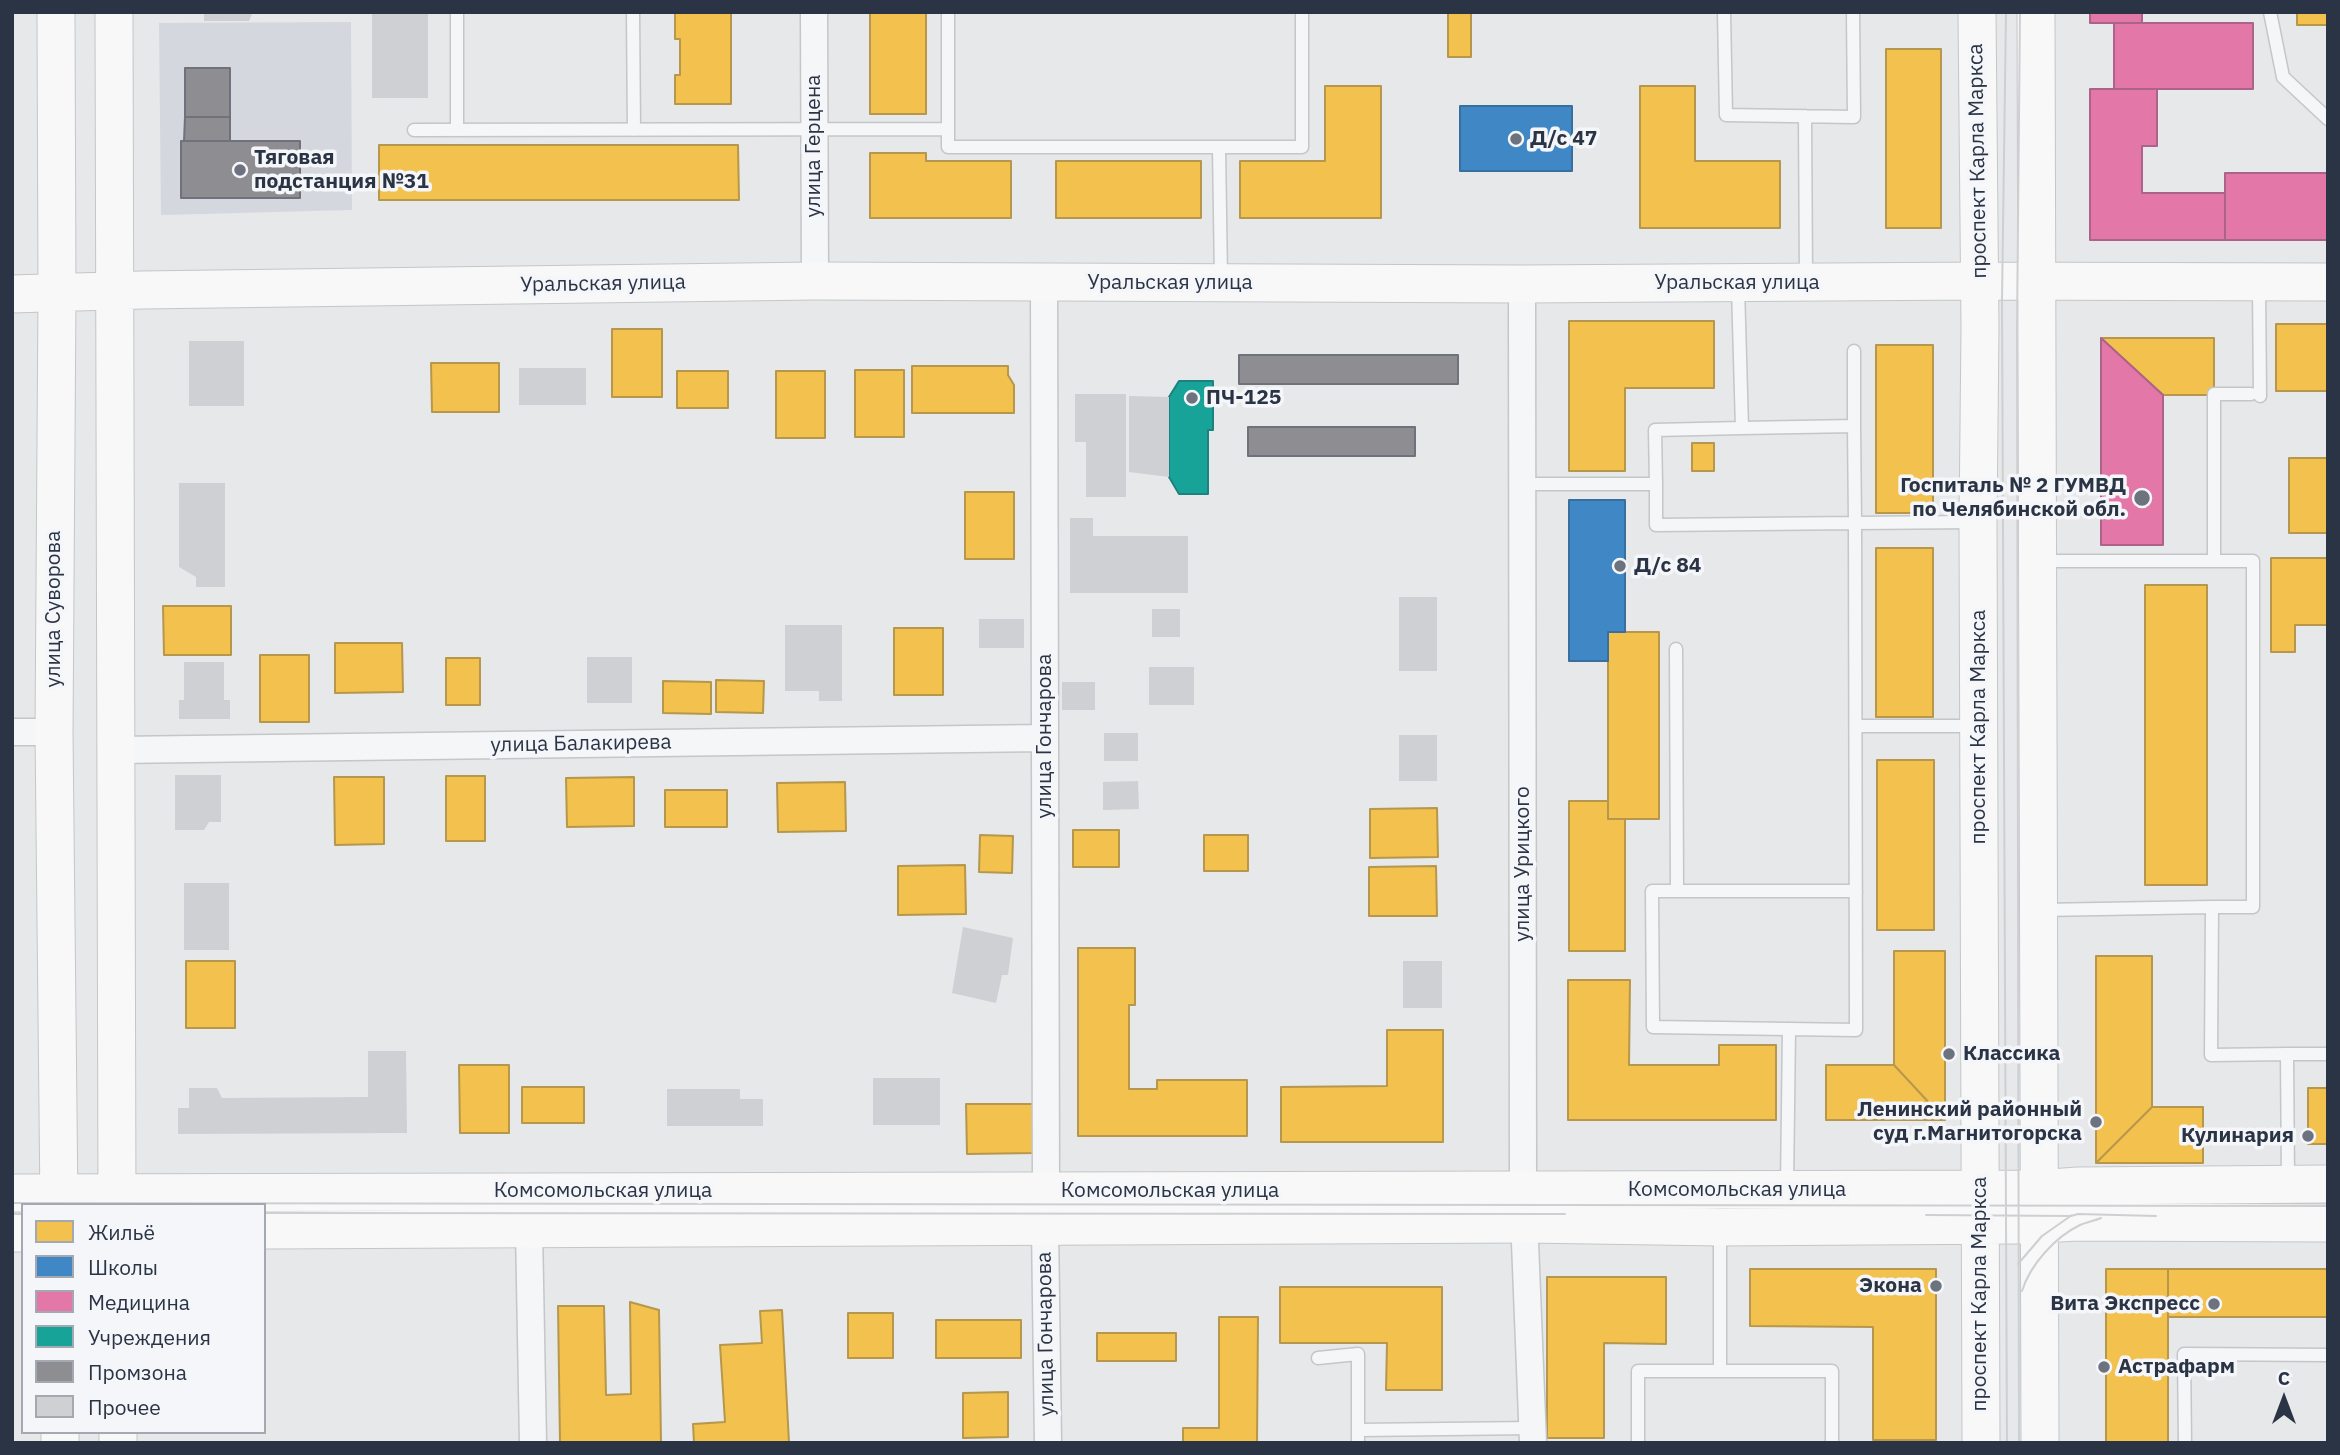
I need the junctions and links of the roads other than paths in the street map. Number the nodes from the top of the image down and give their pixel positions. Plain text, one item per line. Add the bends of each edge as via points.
1 (56, 12) edge
2 (114, 12) edge
3 (457, 12) edge
4 (633, 12) edge
5 (814, 12) edge
6 (948, 12) edge
7 (1302, 12) edge
8 (1724, 12) edge
9 (1853, 12) edge
10 (1976, 12) edge
11 (2036, 12) edge
12 (2270, 12) edge
13 (1805, 116) junction
14 (2328, 118) edge
15 (814, 129) junction
16 (948, 129) junction
17 (414, 130) dead end
18 (457, 130) junction
19 (634, 130) junction
20 (1219, 147) junction
21 (815, 281) junction
22 (1979, 281) junction
23 (2037, 281) junction
24 (1044, 282) junction
25 (1806, 282) junction
26 (2259, 282) junction
27 (2328, 282) edge
28 (1738, 283) junction
29 (1221, 284) junction
30 (1522, 284) junction
31 (114, 292) junction
32 (12, 294) edge
33 (57, 294) junction
34 (1854, 351) dead end
35 (1854, 426) junction
36 (1742, 428) junction
37 (1524, 484) junction
38 (1656, 484) junction
39 (1855, 523) junction
40 (1978, 523) junction
41 (2038, 561) junction
42 (2214, 561) junction
43 (1676, 649) dead end
44 (1856, 726) junction
45 (1979, 726) junction
46 (12, 732) edge
47 (54, 732) junction
48 (1045, 738) junction
49 (116, 750) junction
50 (1677, 891) junction
51 (1856, 891) junction
52 (2212, 907) junction
53 (2038, 910) junction
54 (1790, 1029) junction
55 (2287, 1054) junction
56 (2328, 1054) edge
57 (2328, 1184) edge
58 (2288, 1185) junction
59 (1979, 1189) junction
60 (2038, 1189) junction
61 (1787, 1190) junction
62 (12, 1193) edge
63 (59, 1199) edge
64 (117, 1199) edge
65 (1045, 1208) junction
66 (1524, 1208) junction
67 (2328, 1223) edge
68 (2039, 1225) junction
69 (1980, 1226) junction
70 (1720, 1227) junction
71 (529, 1229) junction
72 (266, 1230) edge
73 (2328, 1354) edge
74 (1318, 1358) dead end
75 (1720, 1371) junction
76 (1534, 1435) edge
77 (1358, 1436) edge
78 (533, 1443) edge
79 (1048, 1443) edge
80 (1638, 1443) edge
81 (1832, 1443) edge
82 (1981, 1443) edge
83 (2040, 1443) edge
84 (2185, 1443) edge

1 - 33 main road, улица Суворова
2 - 31 main road
3 - 18 lane
4 - 19 lane
5 - 15 street, улица Герцена
6 - 16 lane
7 - 20 lane via 1302,147
8 - 13 lane via 1726,115
9 - 13 lane via 1854,117
10 - 22 main road, проспект Карла Маркса
11 - 23 main road
12 - 14 lane via 2283,77
13 - 25 lane
15 - 16 lane
15 - 19 lane
15 - 21 street, улица Герцена
16 - 20 lane via 948,147
17 - 18 lane
18 - 19 lane
20 - 29 lane
21 - 24 main road, Уральская улица
21 - 31 main road, Уральская улица
22 - 23 main road, Уральская улица
22 - 25 main road, Уральская улица
22 - 40 main road, проспект Карла Маркса
23 - 26 main road, Уральская улица
23 - 41 main road
24 - 29 main road, Уральская улица
24 - 48 street, улица Гончарова
25 - 28 main road, Уральская улица
26 - 27 main road, Уральская улица
26 - 42 lane via 2255,395 2214,394
28 - 30 main road, Уральская улица
28 - 36 lane
29 - 30 main road, Уральская улица
30 - 37 street, улица Урицкого
31 - 33 main road, Уральская улица
31 - 49 main road
32 - 33 main road, Уральская улица
33 - 47 main road, улица Суворова
34 - 35 lane
35 - 36 lane
35 - 39 lane
36 - 38 lane via 1656,430
37 - 38 lane
37 - 66 street, улица Урицкого
38 - 39 lane via 1656,525
39 - 40 lane
39 - 44 lane
40 - 45 main road, проспект Карла Маркса
41 - 42 lane
41 - 53 main road
42 - 52 lane via 2253,561 2253,907
43 - 50 lane
44 - 45 lane
44 - 51 lane
45 - 59 main road, проспект Карла Маркса
46 - 47 street
47 - 63 main road, улица Суворова
48 - 49 street, улица Балакирева
48 - 65 street, улица Гончарова
49 - 64 main road
50 - 51 lane
50 - 54 lane via 1652,891 1653,1027
51 - 54 lane via 1856,1030
52 - 53 lane
52 - 55 lane via 2211,1055
53 - 60 main road
54 - 61 lane
55 - 56 lane
55 - 58 lane
57 - 58 main road, Комсомольская улица
58 - 60 main road, Комсомольская улица
59 - 60 main road, Комсомольская улица
59 - 61 main road, Комсомольская улица
59 - 69 main road, проспект Карла Маркса
60 - 68 main road
61 - 66 main road, Комсомольская улица
62 - 63 main road, Комсомольская улица
63 - 64 main road, Комсомольская улица
64 - 65 main road, Комсомольская улица
65 - 66 main road, Комсомольская улица
65 - 71 main road, Комсомольская улица
65 - 79 street, улица Гончарова
66 - 70 main road, Комсомольская улица
66 - 76 street, улица Урицкого
67 - 68 main road, Комсомольская улица
68 - 69 main road, Комсомольская улица
68 - 83 main road
69 - 70 main road, Комсомольская улица
69 - 82 main road, проспект Карла Маркса
70 - 75 lane
71 - 72 main road, Комсомольская улица
71 - 78 street
73 - 84 lane via 2184,1354
74 - 77 lane via 1358,1354
75 - 80 lane via 1638,1371
75 - 81 lane via 1832,1371
76 - 77 lane

